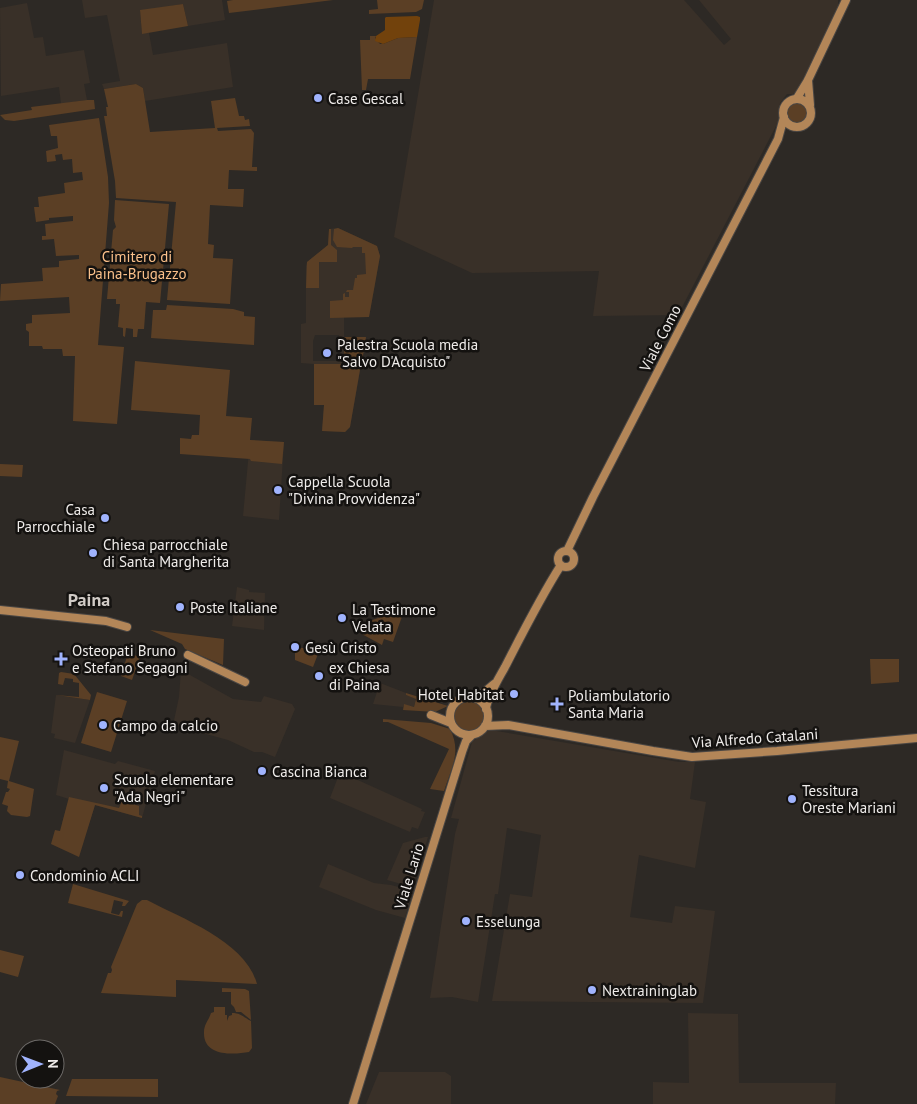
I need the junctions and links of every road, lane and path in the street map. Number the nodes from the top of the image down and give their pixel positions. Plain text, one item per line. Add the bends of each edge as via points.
1 (846, 0) edge
2 (808, 80) junction
3 (797, 98) junction
4 (810, 107) junction
5 (784, 117) junction
6 (797, 127) junction
7 (778, 139) junction
8 (567, 550) junction
9 (561, 566) junction
10 (0, 610) edge
11 (127, 627) dead end
12 (188, 655) dead end
13 (498, 681) junction
14 (245, 682) dead end
15 (475, 698) junction
16 (451, 708) junction
17 (487, 711) junction
18 (451, 723) junction
19 (508, 725) junction
20 (485, 726) junction
21 (458, 732) junction
22 (472, 735) junction
23 (917, 738) edge
24 (462, 752) junction
25 (353, 1104) edge

1 - 2 main road
2 - 3 main road
2 - 4 main road
3 - 4 main road
3 - 5 main road via 787,102
4 - 6 main road via 809,120
5 - 6 main road
5 - 7 main road, Viale Como
6 - 7 main road
7 - 8 main road, Viale Como
8 - 9 main road via 559,555
8 - 9 main road via 574,555 574,561 569,567
9 - 13 main road via 541,597
10 - 11 main road via 106,621
12 - 14 main road
13 - 15 main road
13 - 17 main road via 488,701
15 - 16 main road via 463,697 456,700
15 - 17 main road
16 - 18 main road
16 - 18 main road via 430,715
17 - 19 main road, Via Alfredo Catalani via 497,721
17 - 20 main road
18 - 21 main road
19 - 20 main road, Via Alfredo Catalani
19 - 23 main road, Via Alfredo Catalani via 692,756
20 - 22 main road
21 - 22 main road
21 - 24 main road, Viale Lario
22 - 24 main road, Viale Lario
24 - 25 main road, Viale Lario

